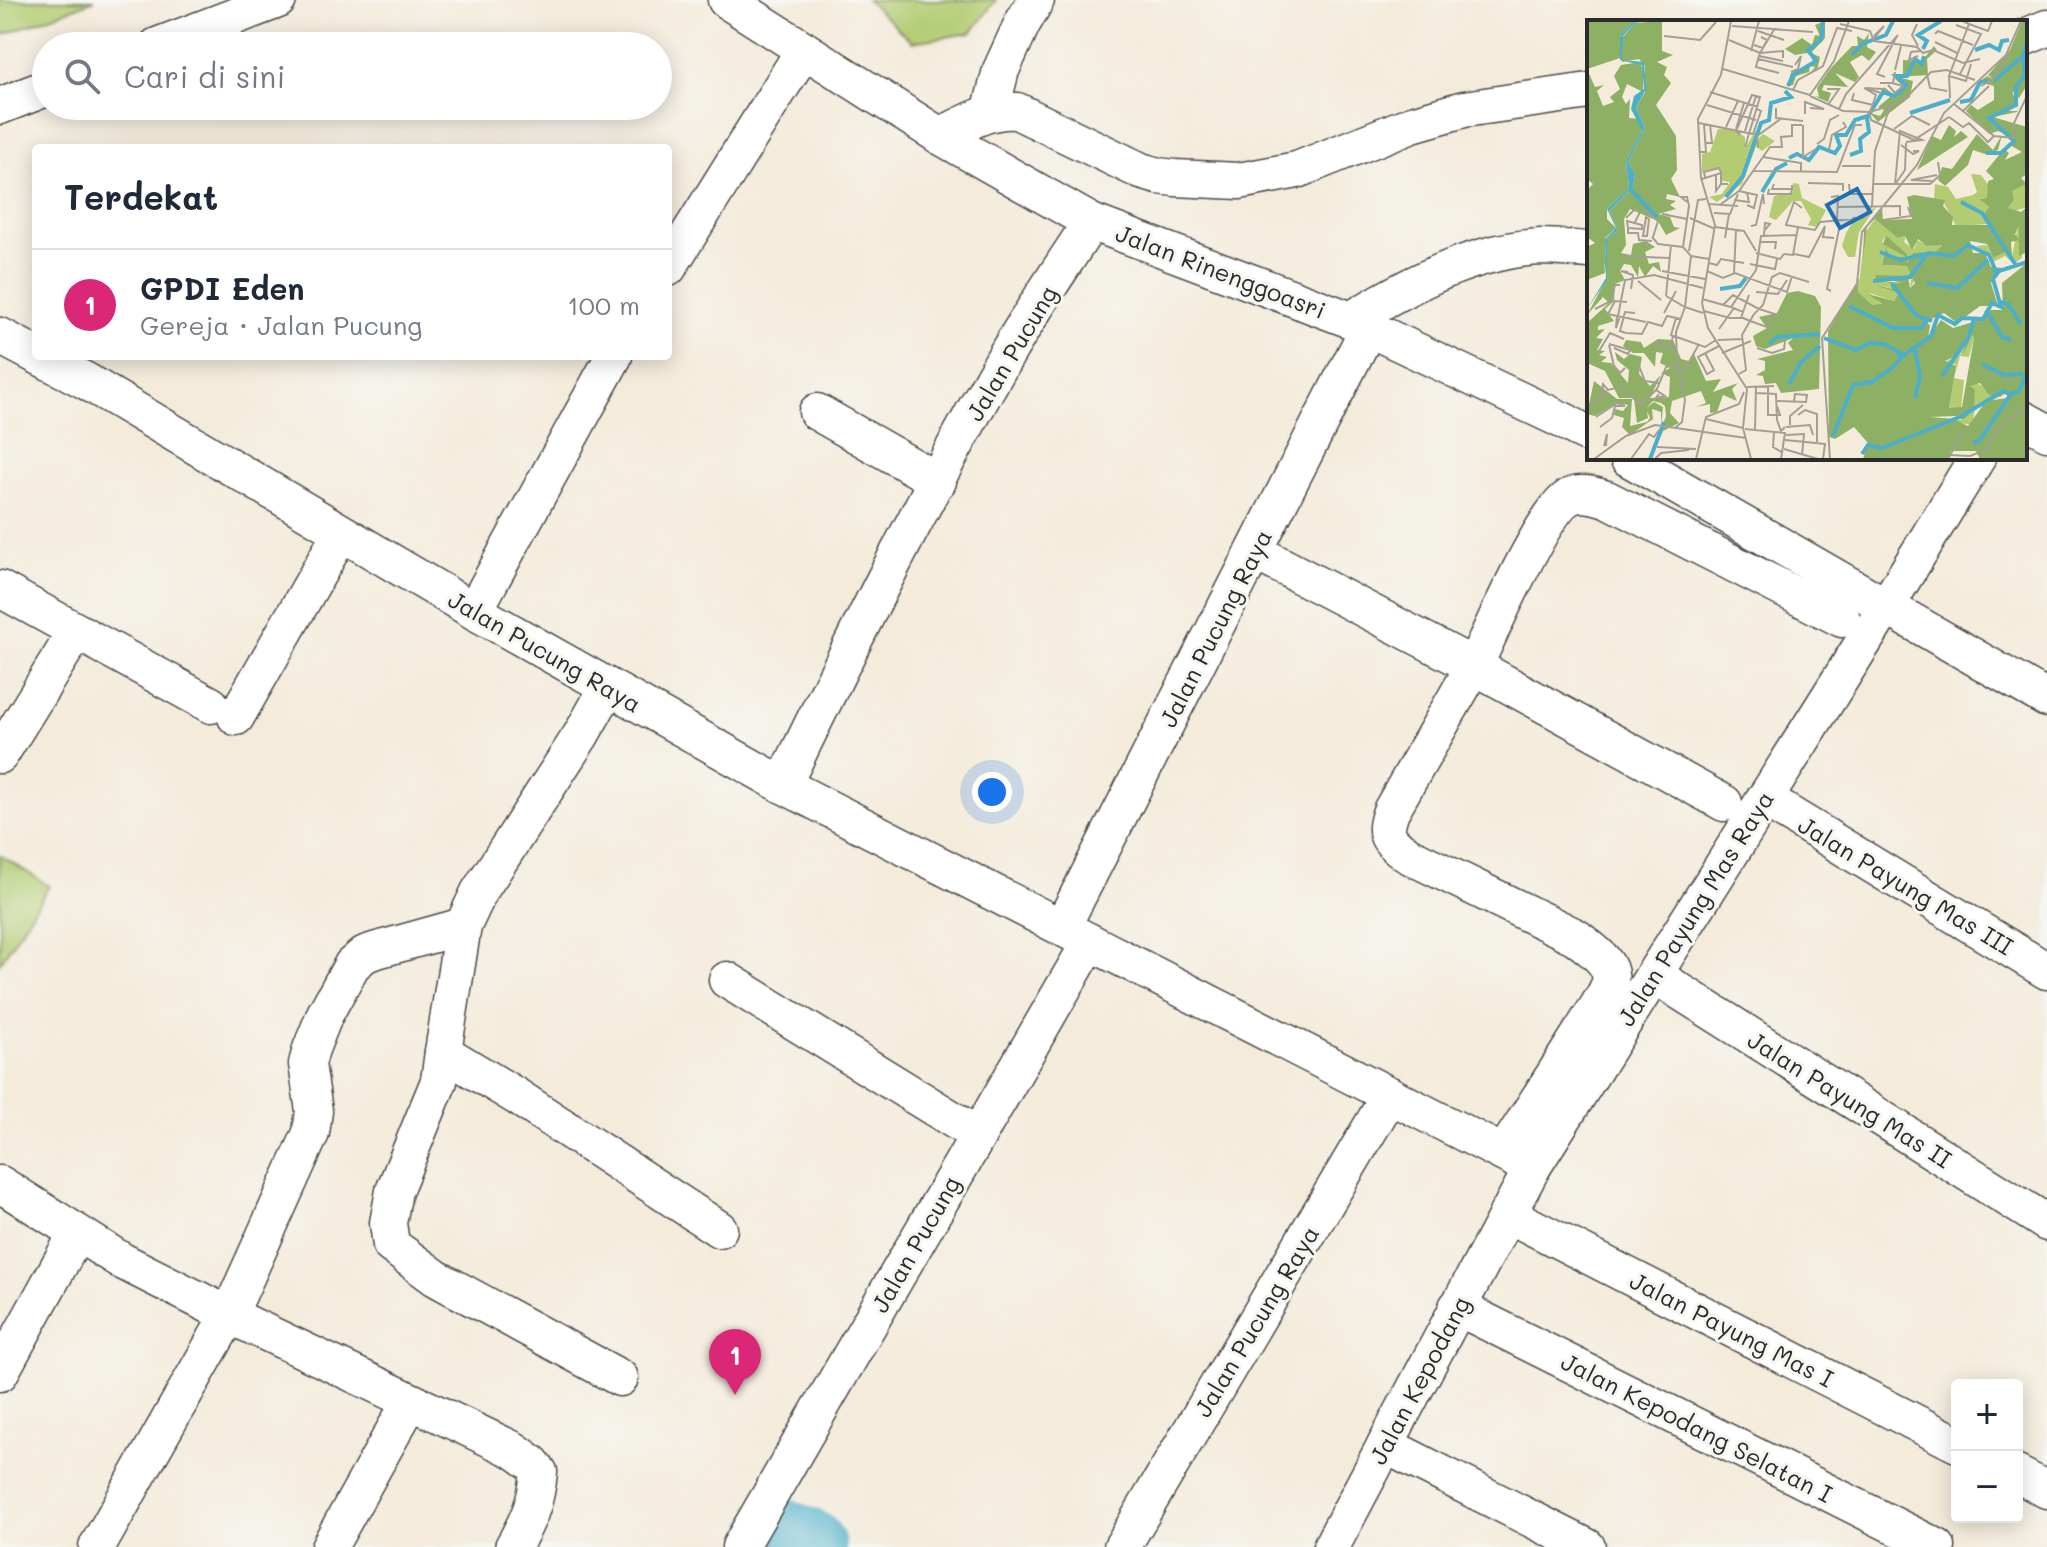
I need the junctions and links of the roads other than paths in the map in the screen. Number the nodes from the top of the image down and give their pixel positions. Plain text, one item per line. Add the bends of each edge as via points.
1 (278, 0) edge
2 (726, 0) edge
3 (1036, 0) edge
4 (2047, 28) edge
5 (194, 32) edge
6 (2027, 36) edge
7 (804, 50) junction
8 (1587, 91) edge
9 (32, 93) edge
10 (0, 106) edge
11 (990, 113) junction
12 (940, 136) junction
13 (1091, 222) junction
14 (1587, 250) edge
15 (672, 262) edge
16 (1360, 324) junction
17 (0, 336) edge
18 (32, 353) edge
19 (45, 360) edge
20 (612, 360) edge
21 (817, 412) dead end
22 (2027, 421) edge
23 (2047, 432) edge
24 (1587, 434) edge
25 (1632, 460) edge
26 (1976, 460) edge
27 (938, 481) junction
28 (341, 533) junction
29 (1255, 552) junction
30 (0, 589) edge
31 (1887, 605) junction
32 (474, 611) junction
33 (1842, 619) dead end
34 (76, 632) junction
35 (1474, 666) junction
36 (608, 687) junction
37 (2047, 699) edge
38 (0, 755) edge
39 (783, 785) junction
40 (1764, 799) junction
41 (1724, 803) dead end
42 (463, 926) junction
43 (1076, 935) junction
44 (2047, 971) edge
45 (1654, 975) junction
46 (727, 980) dead end
47 (443, 1052) junction
48 (1390, 1095) junction
49 (978, 1135) junction
50 (1518, 1160) junction
51 (0, 1184) edge
52 (1507, 1214) junction
53 (2047, 1223) edge
54 (719, 1229) dead end
55 (77, 1233) junction
56 (1457, 1307) junction
57 (229, 1315) junction
58 (0, 1373) edge
59 (620, 1378) dead end
60 (410, 1402) junction
61 (1951, 1441) edge
62 (1385, 1445) junction
63 (2023, 1477) edge
64 (2047, 1490) edge
65 (97, 1547) edge
66 (329, 1547) edge
67 (513, 1547) edge
68 (740, 1547) edge
69 (1122, 1547) edge
70 (1331, 1547) edge
71 (1587, 1547) edge
72 (1937, 1547) edge

1 - 5 street
2 - 7 street
3 - 11 street via 1001,70
4 - 6 street
7 - 12 street
7 - 15 street
8 - 11 street via 1464,109 1297,170 1239,181 1158,176 1017,111
9 - 10 street
11 - 12 street
12 - 13 street
13 - 16 street, Jalan Rinenggoasri
13 - 27 street, Jalan Pucung via 1010,348
14 - 16 street, Jalan Rinenggoasri via 1539,247 1492,254 1391,295
16 - 24 street, Jalan Rinenggoasri
16 - 29 street, Jalan Pucung Raya
17 - 18 street, Jalan Pucung Raya
19 - 28 street, Jalan Pucung Raya
20 - 32 street
21 - 27 street
22 - 23 street
25 - 31 street
26 - 31 street
27 - 39 street, Jalan Pucung
28 - 32 street, Jalan Pucung Raya
28 - 34 street via 224,711
29 - 35 street
29 - 43 street, Jalan Pucung Raya
30 - 34 street
31 - 37 street
31 - 40 street, Jalan Payung Mas Raya
32 - 36 street, Jalan Pucung Raya
33 - 35 street via 1607,499 1586,494 1571,496 1555,509
34 - 38 street
35 - 41 street
35 - 50 street via 1391,811 1385,828 1390,841 1408,855 1576,937 1600,955 1610,981
36 - 39 street, Jalan Pucung Raya
36 - 42 street
39 - 43 street, Jalan Pucung Raya
40 - 44 street, Jalan Payung Mas III
40 - 45 street, Jalan Payung Mas Raya
42 - 47 street
42 - 57 street via 365,954 352,965 325,1014 307,1064 314,1111 311,1133
43 - 48 street, Jalan Pucung Raya
43 - 49 street, Jalan Pucung
45 - 50 street, Jalan Payung Mas Raya
45 - 53 street, Jalan Payung Mas II
46 - 49 street
47 - 54 street
47 - 59 street via 439,1081 394,1191 388,1223 391,1245 436,1278
48 - 50 street, Jalan Pucung Raya
48 - 69 street, Jalan Pucung Raya
49 - 68 street, Jalan Pucung
50 - 52 street, Jalan Payung Mas Raya
51 - 55 street
52 - 56 street, Jalan Kepodang
52 - 61 street, Jalan Payung Mas I
55 - 57 street
55 - 58 street
56 - 62 street, Jalan Kepodang
56 - 72 street, Jalan Kepodang Selatan I
57 - 60 street
57 - 65 street
60 - 66 street
60 - 67 street via 514,1450 539,1472 531,1513
62 - 70 street, Jalan Kepodang
62 - 71 street
63 - 64 street

